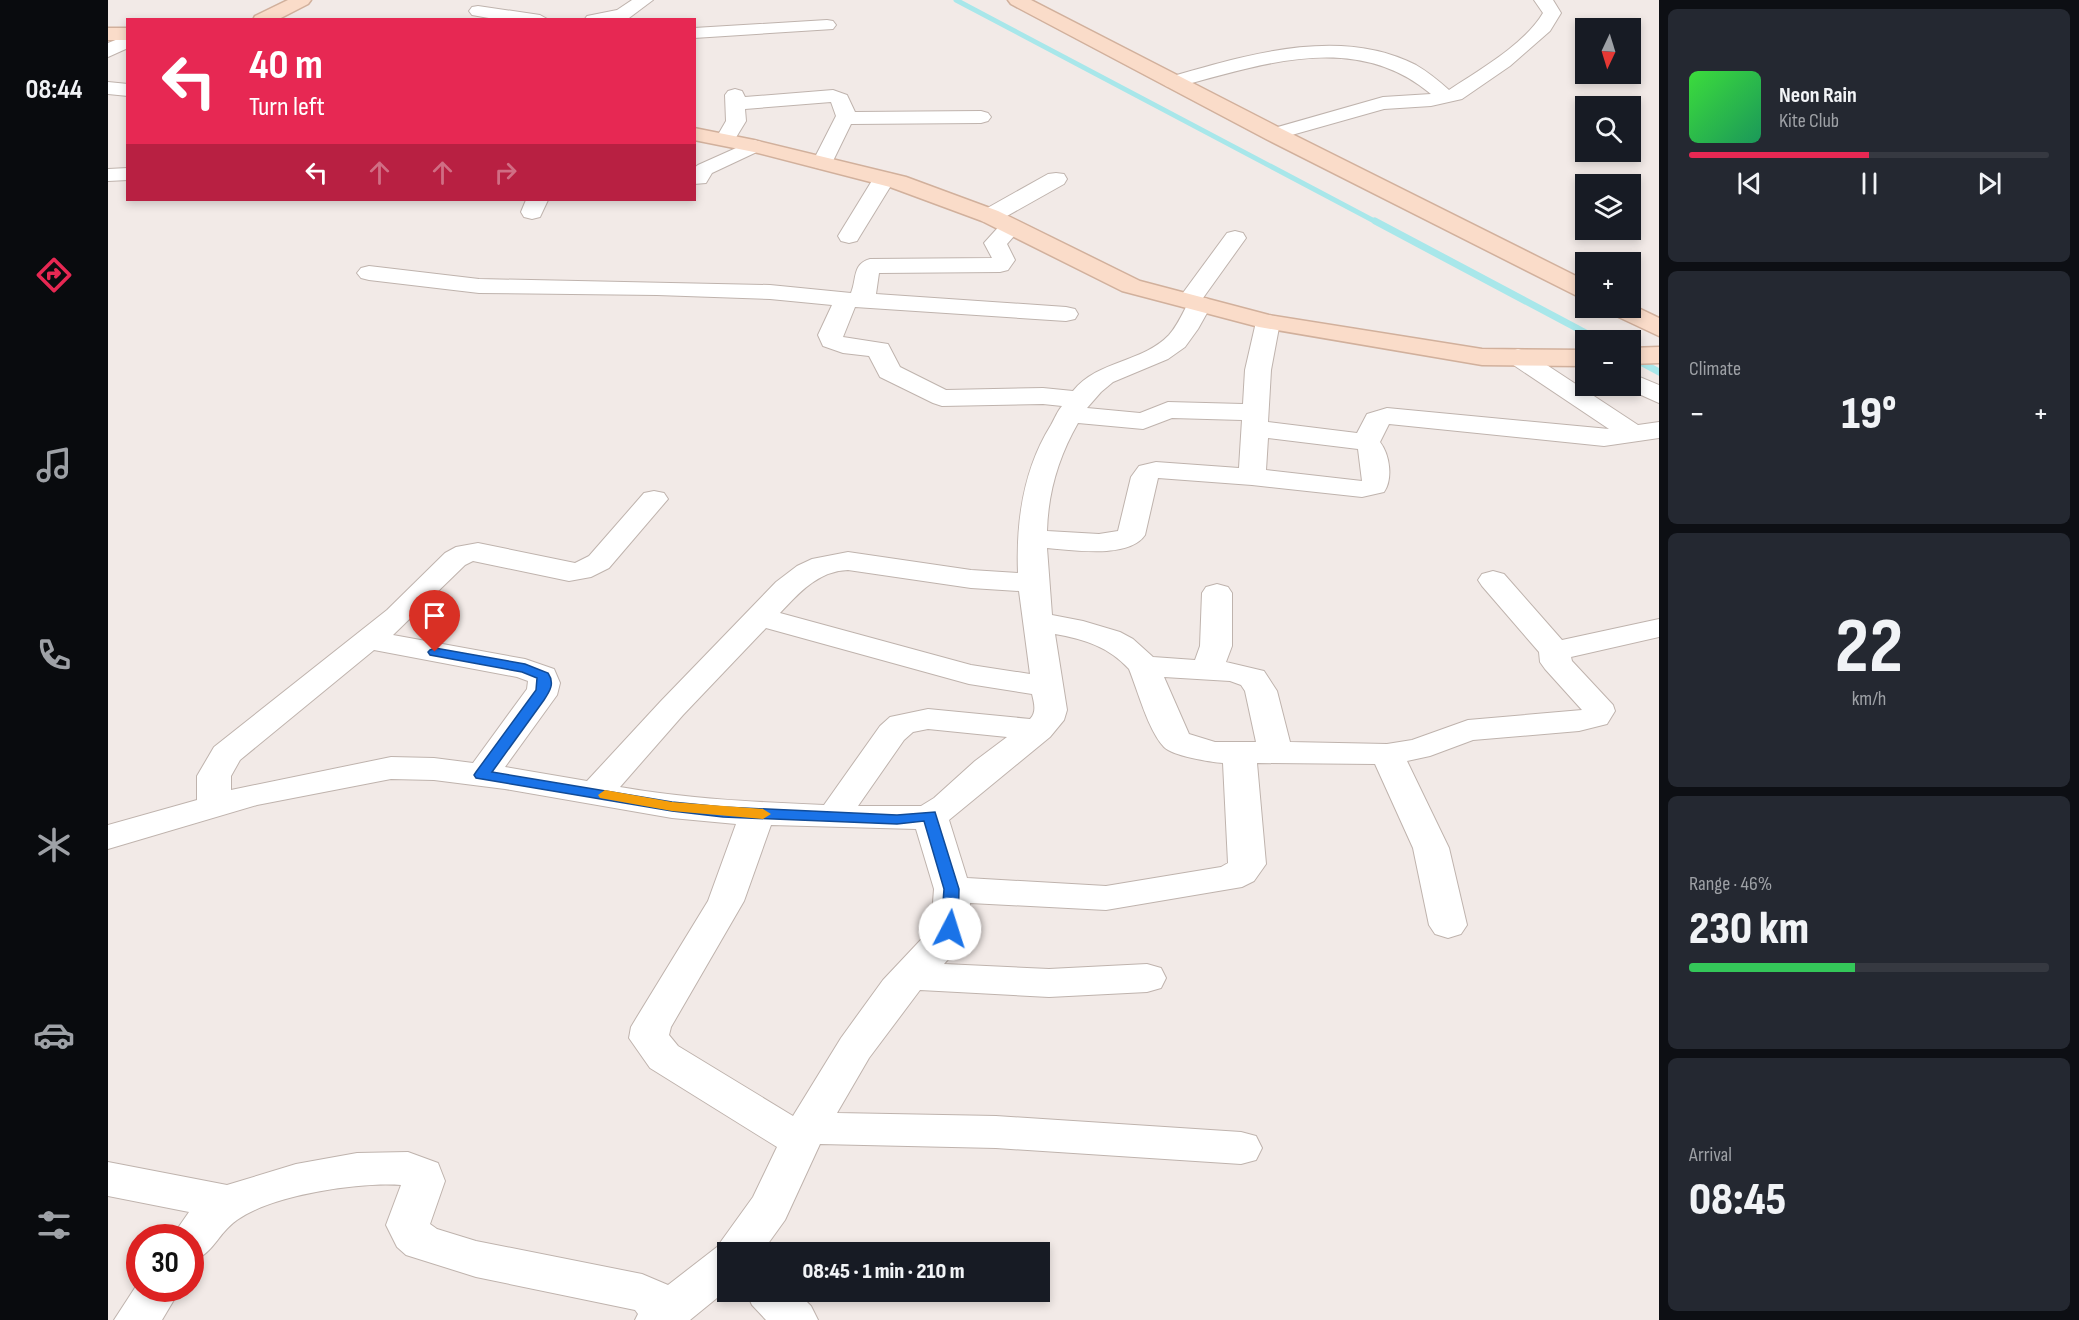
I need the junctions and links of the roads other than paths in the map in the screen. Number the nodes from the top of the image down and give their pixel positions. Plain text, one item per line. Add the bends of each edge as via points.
1 (302, 0) edge
2 (539, 0) edge
3 (644, 0) edge
4 (1017, 0) edge
5 (1544, 0) edge
6 (506, 8) edge
7 (474, 15) edge
8 (266, 18) edge
9 (534, 18) edge
10 (603, 18) edge
11 (827, 25) dead end
12 (696, 33) edge
13 (108, 34) edge
14 (126, 34) edge
15 (126, 41) edge
16 (108, 51) edge
17 (1173, 82) junction
18 (108, 88) edge
19 (126, 90) edge
20 (1447, 98) junction
21 (981, 117) dead end
22 (847, 118) junction
23 (696, 134) edge
24 (1274, 134) junction
25 (725, 140) junction
26 (754, 146) junction
27 (822, 163) junction
28 (126, 174) edge
29 (108, 175) edge
30 (698, 178) dead end
31 (884, 179) junction
32 (1056, 179) dead end
33 (1001, 222) junction
34 (849, 236) dead end
35 (1235, 238) dead end
36 (369, 273) dead end
37 (1575, 285) edge
38 (850, 300) junction
39 (1195, 303) junction
40 (1066, 314) dead end
41 (1639, 318) edge
42 (1268, 322) junction
43 (1659, 328) edge
44 (1659, 355) edge
45 (1641, 356) edge
46 (1518, 357) junction
47 (1575, 358) edge
48 (1641, 386) edge
49 (1659, 395) edge
50 (1075, 407) junction
51 (1254, 420) junction
52 (1646, 432) edge
53 (1367, 442) junction
54 (1252, 477) junction
55 (654, 499) dead end
56 (1032, 539) junction
57 (1493, 580) dead end
58 (1035, 583) junction
59 (1216, 593) dead end
60 (759, 617) junction
61 (1039, 622) junction
62 (1659, 628) edge
63 (368, 640) junction
64 (1555, 651) junction
65 (1144, 666) junction
66 (1208, 670) junction
67 (1048, 687) junction
68 (1038, 730) junction
69 (1275, 751) junction
70 (1239, 752) junction
71 (1387, 753) junction
72 (482, 775) junction
73 (596, 793) junction
74 (214, 807) junction
75 (756, 814) junction
76 (930, 816) junction
77 (833, 817) junction
78 (108, 837) edge
79 (952, 889) junction
80 (1448, 925) dead end
81 (911, 976) junction
82 (1147, 978) dead end
83 (804, 1135) junction
84 (1241, 1148) dead end
85 (108, 1179) edge
86 (230, 1203) junction
87 (204, 1226) edge
88 (744, 1242) edge
89 (717, 1272) edge
90 (149, 1302) edge
91 (778, 1302) edge
92 (662, 1316) edge
93 (137, 1320) edge
94 (795, 1320) edge

1 - 8 street
2 - 6 street
3 - 10 street via 623,14
4 - 17 street
5 - 20 street via 1552,13 1538,34 1489,73
6 - 7 street
6 - 9 street
11 - 12 street
13 - 14 street
15 - 16 street
17 - 20 street via 1258,60 1347,53 1407,68
17 - 24 street
18 - 19 street
20 - 24 street via 1383,103
21 - 22 street
22 - 25 street via 840,99 833,96 735,100 736,121
22 - 27 street
23 - 25 street
24 - 37 street
25 - 26 street
26 - 27 street
26 - 30 street via 705,169
27 - 31 street
28 - 29 street
31 - 33 street
31 - 34 street
32 - 33 street
33 - 38 street via 995,243 1004,260 1000,265 870,266 864,296
33 - 39 street via 1131,286
35 - 39 street
36 - 38 street via 479,286 679,289
38 - 40 street
38 - 50 street via 830,335 832,341 843,346 879,349 889,372 934,395 955,399 1043,396
39 - 42 street
39 - 50 street via 1175,343 1096,382
41 - 43 street
42 - 46 street via 1482,357
42 - 51 street via 1258,370
44 - 45 street
46 - 47 street
46 - 52 street
48 - 49 street
50 - 51 street via 1143,421 1168,410
50 - 56 street via 1054,438 1038,478
51 - 53 street
51 - 54 street
52 - 53 street via 1585,437 1387,416 1376,420
53 - 54 street via 1372,449 1376,481 1369,488
54 - 56 street via 1156,470 1145,477 1128,539
55 - 63 street via 599,562 581,571 568,572 486,553 466,553
56 - 58 street
57 - 64 street
58 - 60 street via 832,561 802,575
58 - 61 street
59 - 66 street via 1216,646
60 - 67 street via 969,674
60 - 73 street
61 - 65 street via 1109,637
61 - 67 street
62 - 64 street
63 - 72 street via 525,669 543,676 545,682 537,700
63 - 74 street via 226,754 214,776
64 - 71 street via 1556,662 1597,705 1595,717 1468,730 1418,749
65 - 66 street
65 - 70 street via 1177,741 1198,749
66 - 69 street via 1245,674 1258,684
67 - 68 street via 1052,710
68 - 76 street
68 - 77 street via 928,719 902,724
69 - 70 street
69 - 71 street
70 - 79 street via 1248,864 1229,878 1106,898
71 - 80 street via 1431,849
72 - 73 street
72 - 74 street via 391,768
73 - 75 street via 672,807
74 - 78 street
75 - 77 street
75 - 83 street via 726,901 651,1027 649,1038 664,1057
76 - 77 street
76 - 79 street
79 - 81 street via 950,929
81 - 82 street via 1039,983
81 - 83 street via 855,1048
83 - 84 street via 996,1132
83 - 88 street via 770,1208
85 - 86 street
86 - 87 street
86 - 92 street via 329,1172 409,1167 423,1175 408,1225 422,1242 476,1259 642,1293 650,1296
89 - 92 street
90 - 93 street
91 - 94 street

